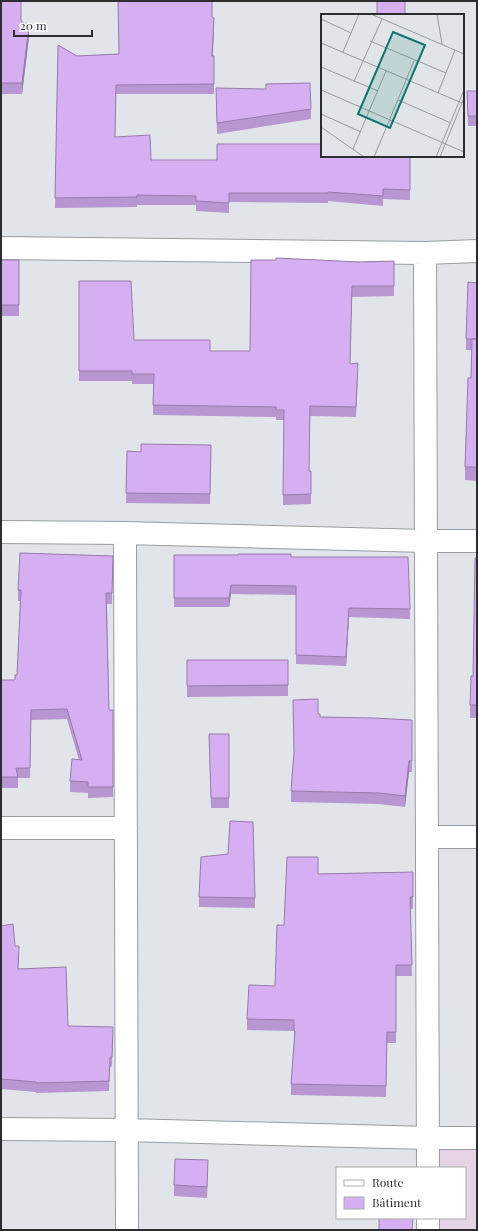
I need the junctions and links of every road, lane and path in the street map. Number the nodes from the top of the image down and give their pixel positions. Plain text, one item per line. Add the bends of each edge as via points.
1 (1, 248) edge
2 (477, 251) edge
3 (425, 253) junction
4 (1, 532) edge
5 (125, 533) junction
6 (426, 541) junction
7 (477, 541) edge
8 (1, 828) edge
9 (126, 828) junction
10 (427, 837) junction
11 (477, 837) edge
12 (1, 1129) edge
13 (127, 1130) junction
14 (428, 1138) junction
15 (477, 1138) edge
16 (428, 1167) edge
17 (428, 1219) edge
18 (127, 1230) edge
19 (428, 1230) edge

1 - 3 street
2 - 3 street
3 - 6 street
4 - 5 street
5 - 6 street
5 - 9 street
6 - 7 street
6 - 10 street
8 - 9 street
9 - 13 street
10 - 11 street
10 - 14 street
12 - 13 street
13 - 14 street
13 - 18 street
14 - 15 street
14 - 16 street
17 - 19 street

